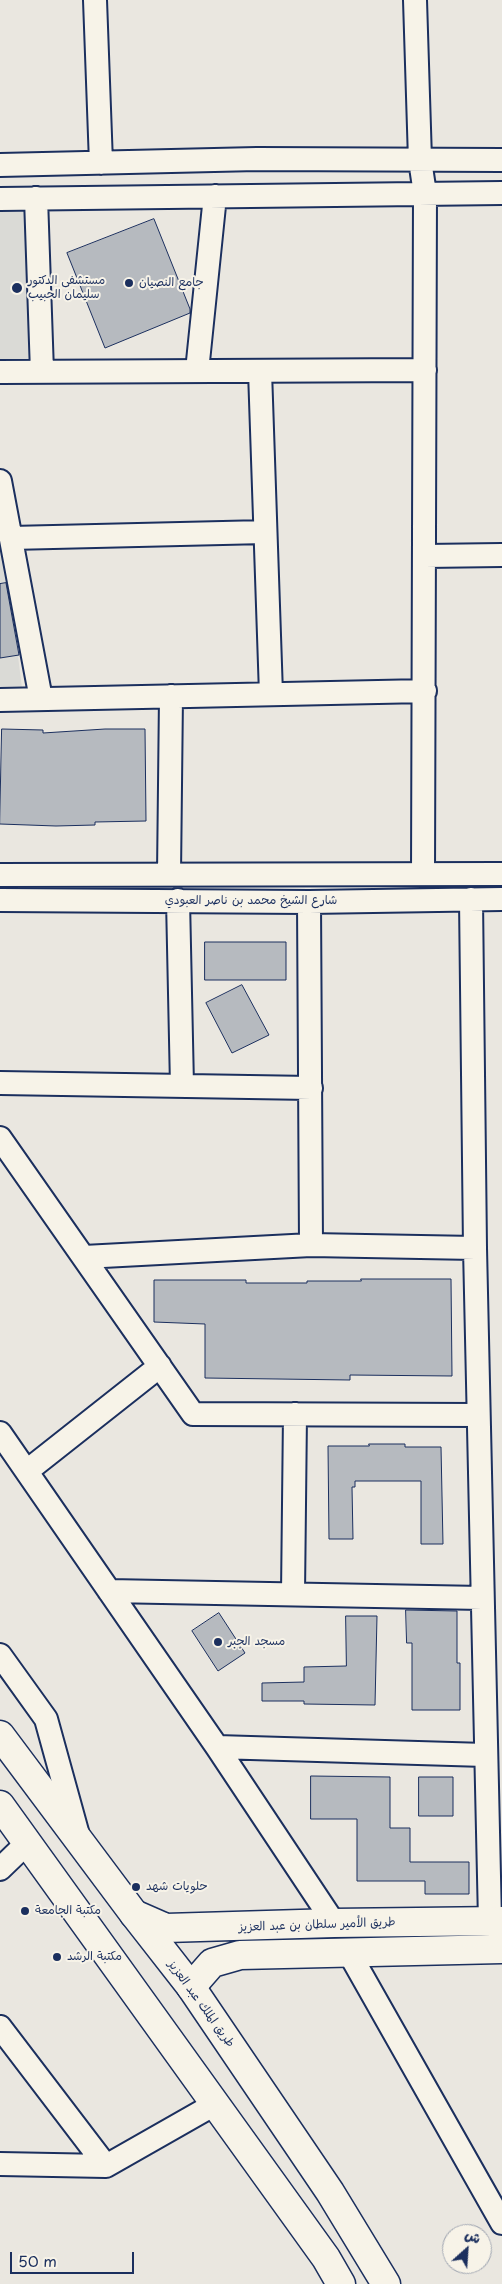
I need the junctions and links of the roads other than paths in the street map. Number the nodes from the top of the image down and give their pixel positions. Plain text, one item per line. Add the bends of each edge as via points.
1 (95, 0) edge
2 (415, 0) edge
3 (420, 160) junction
4 (502, 160) edge
5 (100, 162) junction
6 (0, 165) edge
7 (502, 193) edge
8 (425, 194) junction
9 (215, 196) junction
10 (36, 198) junction
11 (0, 199) edge
12 (425, 370) junction
13 (197, 371) junction
14 (260, 371) junction
15 (0, 372) edge
16 (42, 372) junction
17 (0, 481) edge
18 (265, 532) junction
19 (11, 538) junction
20 (502, 555) edge
21 (425, 556) junction
22 (425, 691) junction
23 (271, 694) junction
24 (171, 696) junction
25 (41, 699) junction
26 (0, 700) edge
27 (169, 874) junction
28 (423, 874) junction
29 (502, 874) edge
30 (0, 875) edge
31 (471, 899) junction
32 (502, 899) edge
33 (0, 900) edge
34 (178, 900) junction
35 (309, 902) junction
36 (0, 1083) edge
37 (182, 1086) junction
38 (311, 1088) junction
39 (0, 1138) edge
40 (311, 1245) junction
41 (475, 1248) junction
42 (84, 1257) junction
43 (160, 1366) junction
44 (294, 1414) junction
45 (478, 1415) junction
46 (0, 1433) edge
47 (27, 1472) junction
48 (109, 1591) junction
49 (293, 1594) junction
50 (489, 1609) edge
51 (0, 1655) edge
52 (0, 1735) edge
53 (217, 1747) junction
54 (485, 1755) junction
55 (0, 1805) edge
56 (80, 1841) junction
57 (27, 1843) junction
58 (0, 1869) edge
59 (134, 1914) junction
60 (496, 1921) edge
61 (334, 1923) junction
62 (502, 1949) edge
63 (348, 1951) junction
64 (191, 1987) junction
65 (0, 2027) edge
66 (216, 2104) junction
67 (0, 2164) edge
68 (106, 2166) junction
69 (502, 2223) edge
70 (341, 2284) edge
71 (386, 2284) edge

1 - 5 street
2 - 3 street
3 - 4 street
3 - 5 street
3 - 8 street
5 - 6 street
7 - 8 street
8 - 9 street
8 - 12 street
9 - 10 street
9 - 13 street
10 - 11 street
10 - 16 street
12 - 14 street
12 - 21 street
13 - 14 street
13 - 16 street
14 - 18 street
15 - 16 street
17 - 19 street
18 - 19 street
18 - 23 street
19 - 25 street
20 - 21 street
21 - 22 street
22 - 23 street
22 - 28 street
23 - 24 street
24 - 25 street
24 - 27 street
25 - 26 street
27 - 28 street
27 - 30 street
28 - 29 street
31 - 32 street, شارع الشيخ محمد بن ناصر العبودي
31 - 35 street, شارع الشيخ محمد بن ناصر العبودي
31 - 41 street
33 - 34 street, شارع الشيخ محمد بن ناصر العبودي
34 - 35 street, شارع الشيخ محمد بن ناصر العبودي
34 - 37 street
35 - 38 street
36 - 37 street
37 - 38 street
38 - 40 street
39 - 42 street
40 - 41 street
40 - 42 street
41 - 45 street
42 - 43 street
43 - 44 street via 193,1414
43 - 47 street
44 - 45 street
44 - 49 street
45 - 50 street
46 - 47 street
47 - 48 street
48 - 49 street
48 - 53 street
49 - 50 street
50 - 54 street
51 - 56 street via 46,1718
52 - 56 main road, طريق الملك عبد العزيز
53 - 54 street
53 - 61 street
54 - 60 street
55 - 57 main road
56 - 59 main road, طريق الملك عبد العزيز
57 - 58 street
57 - 66 main road
59 - 61 main road, طريق الأمير سلطان بن عبد العزيز via 166,1928
59 - 64 main road, طريق الملك عبد العزيز
60 - 61 main road, طريق الأمير سلطان بن عبد العزيز
62 - 63 main road
63 - 64 main road via 240,1955 212,1963
63 - 69 street
64 - 71 main road, طريق الملك عبد العزيز via 330,2192
65 - 68 street
66 - 68 street
66 - 70 main road via 326,2258
67 - 68 street

